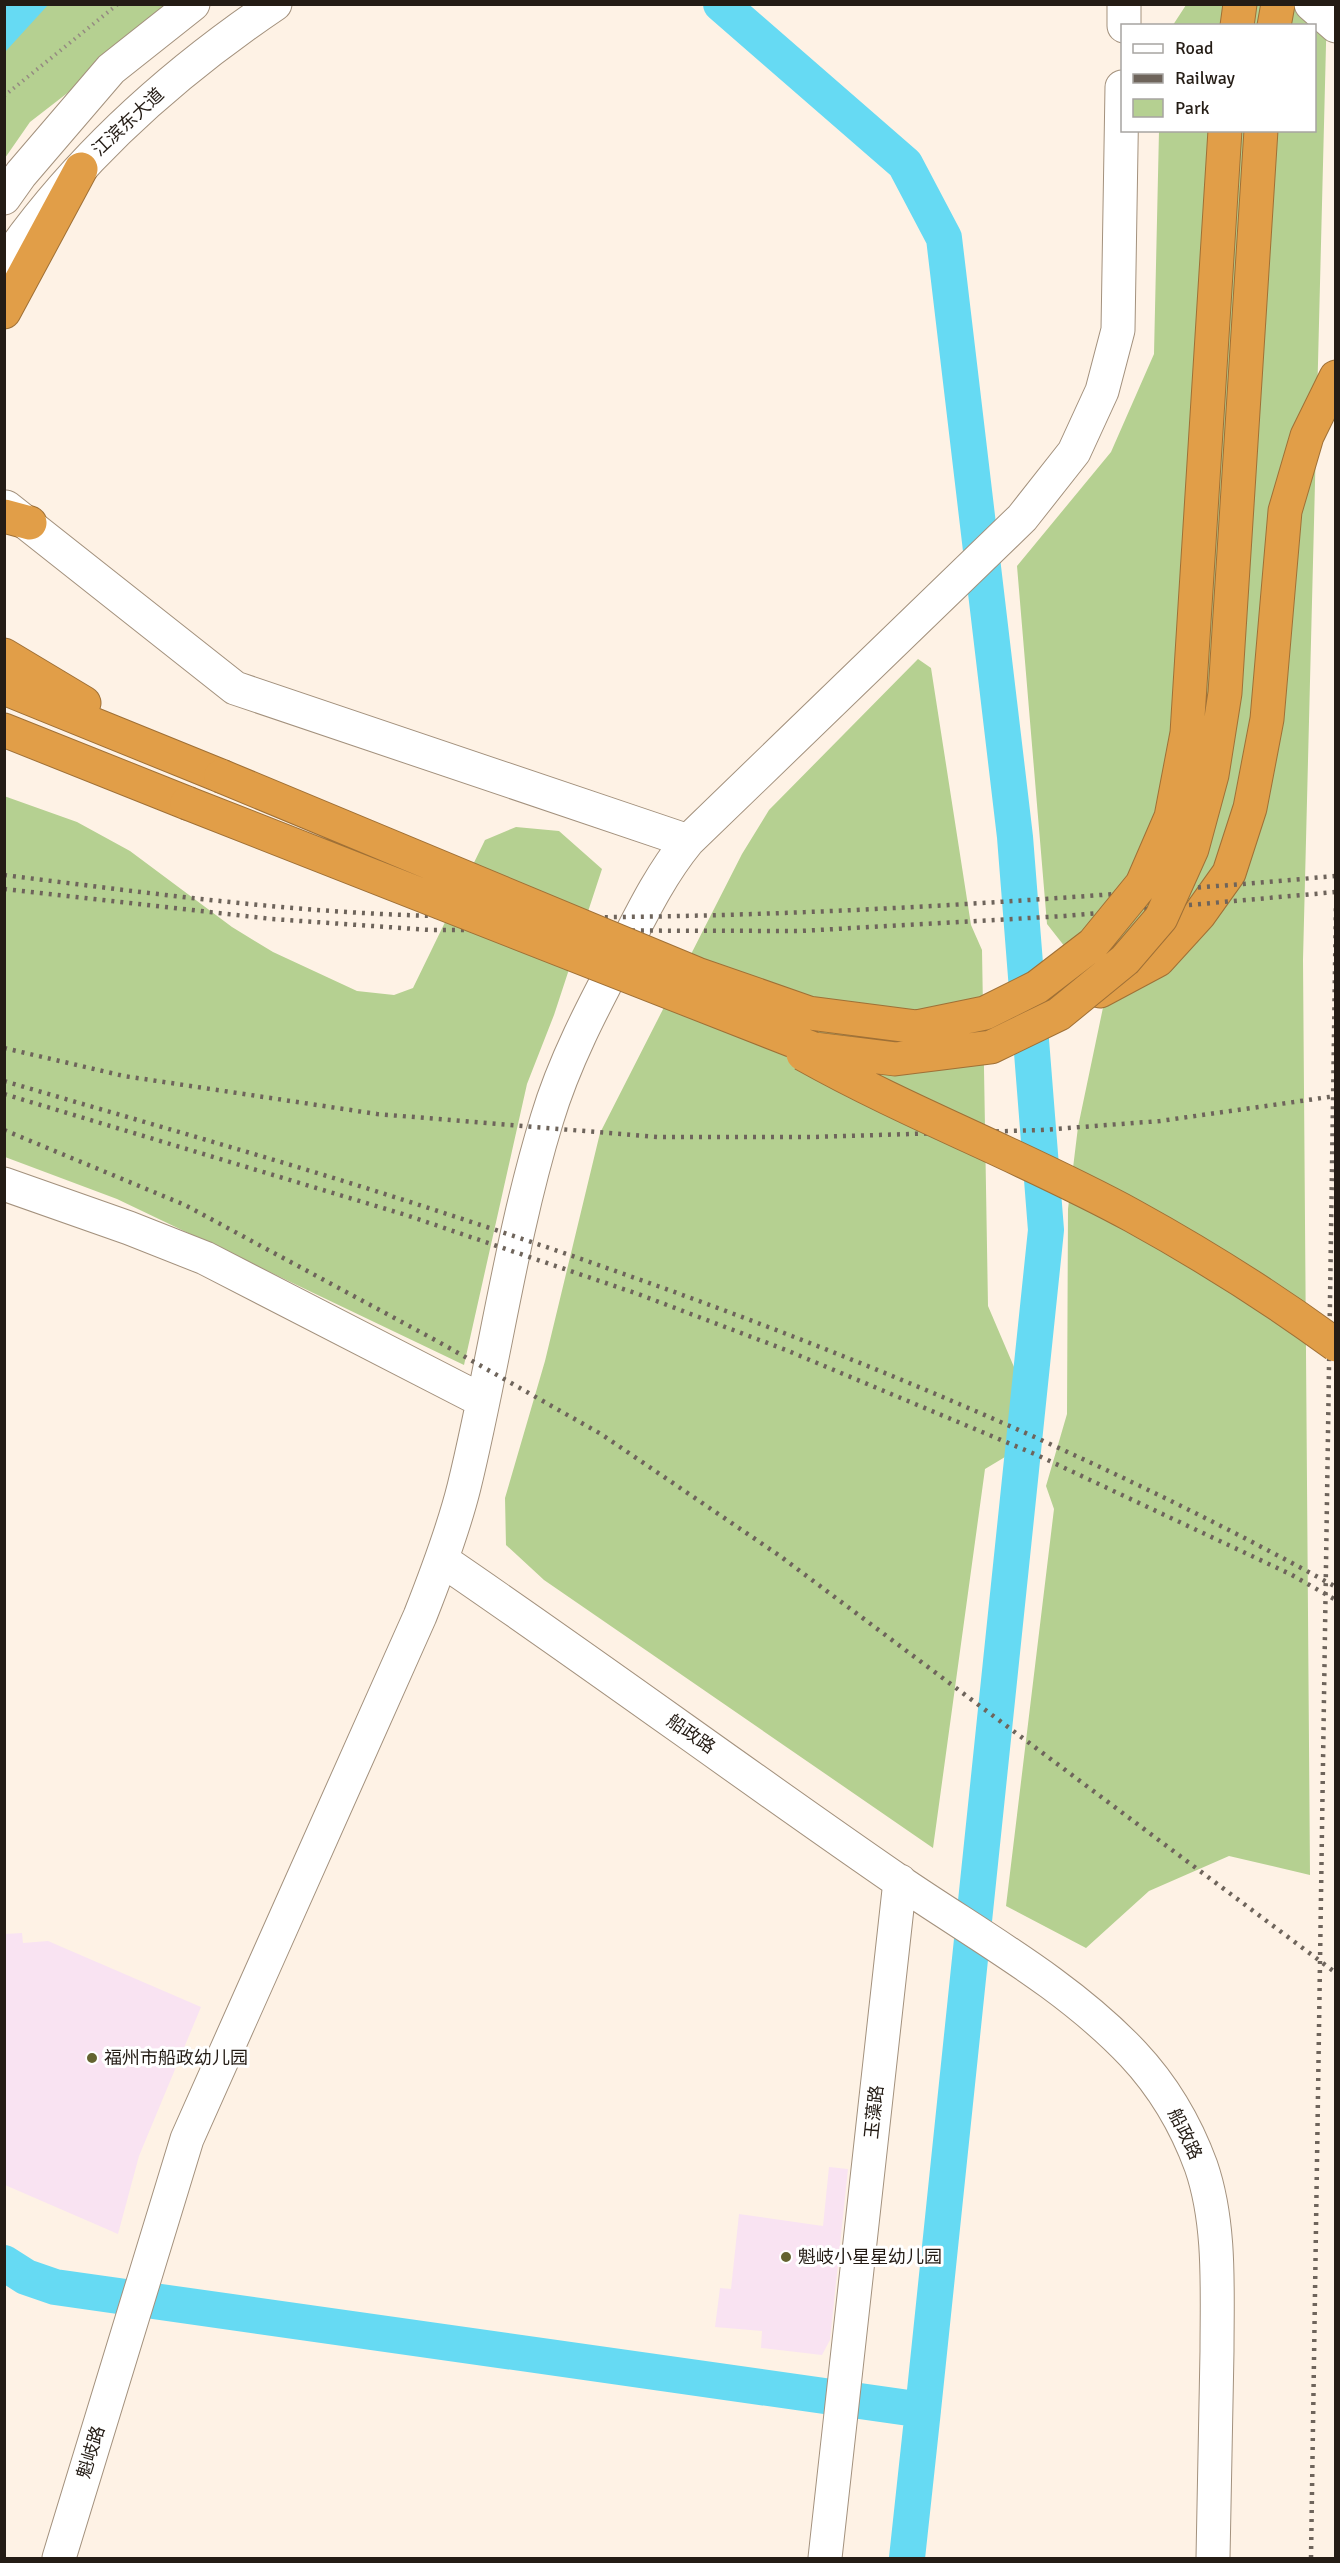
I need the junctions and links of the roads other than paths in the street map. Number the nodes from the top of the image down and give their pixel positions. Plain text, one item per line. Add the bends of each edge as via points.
1 (193, 4) edge
2 (275, 4) edge
3 (1124, 4) edge
4 (1221, 4) edge
5 (1240, 4) edge
6 (1278, 4) edge
7 (1311, 4) edge
8 (1124, 24) edge
9 (1224, 24) edge
10 (1237, 24) edge
11 (1274, 24) edge
12 (1335, 26) edge
13 (1121, 132) edge
14 (1224, 132) edge
15 (1261, 132) edge
16 (81, 169) junction
17 (4, 198) edge
18 (4, 264) edge
19 (4, 312) edge
20 (1335, 377) edge
21 (13, 515) edge
22 (4, 655) edge
23 (4, 688) edge
24 (4, 730) edge
25 (165, 753) junction
26 (688, 841) junction
27 (1059, 1014) junction
28 (754, 1026) junction
29 (4, 1184) edge
30 (1335, 1346) edge
31 (483, 1401) junction
32 (442, 1560) junction
33 (900, 1881) junction
34 (59, 2559) edge
35 (825, 2559) edge
36 (1213, 2559) edge

1 - 17 street via 111,69
2 - 16 street, 江滨东大道 via 232,33 144,104
3 - 8 street
4 - 9 highway
5 - 10 highway
6 - 11 highway
7 - 12 street
13 - 26 street, 魁岐路 via 1118,330 1102,391 1074,452 1022,518
14 - 25 highway, bridge via 1186,732 1171,817 1142,884 1093,944 1037,987 985,1014 917,1027 809,1013 697,974
15 - 27 highway, bridge via 1225,693 1212,775 1192,849 1161,918 1125,960
16 - 18 street, 江滨东大道
16 - 19 highway
20 - 27 highway, bridge via 1307,436 1285,512 1267,719 1250,808 1229,873 1199,915 1158,960
21 - 26 street via 235,688
22 - 25 highway
23 - 25 highway
24 - 28 highway, bridge
26 - 31 street, 魁岐路 via 671,861 642,913 587,1018 558,1086 525,1195
27 - 28 highway, bridge via 991,1047 895,1059 814,1049
28 - 30 highway, bridge via 851,1081 1133,1216 1295,1315
29 - 31 street via 205,1258
31 - 32 street, 魁岐路
32 - 33 street, 船政路
32 - 34 street, 魁岐路 via 198,2109
33 - 35 street, 玉藻路
33 - 36 street, 船政路 via 1004,1950 1082,2009 1131,2052 1153,2078 1184,2128 1202,2170 1214,2240

